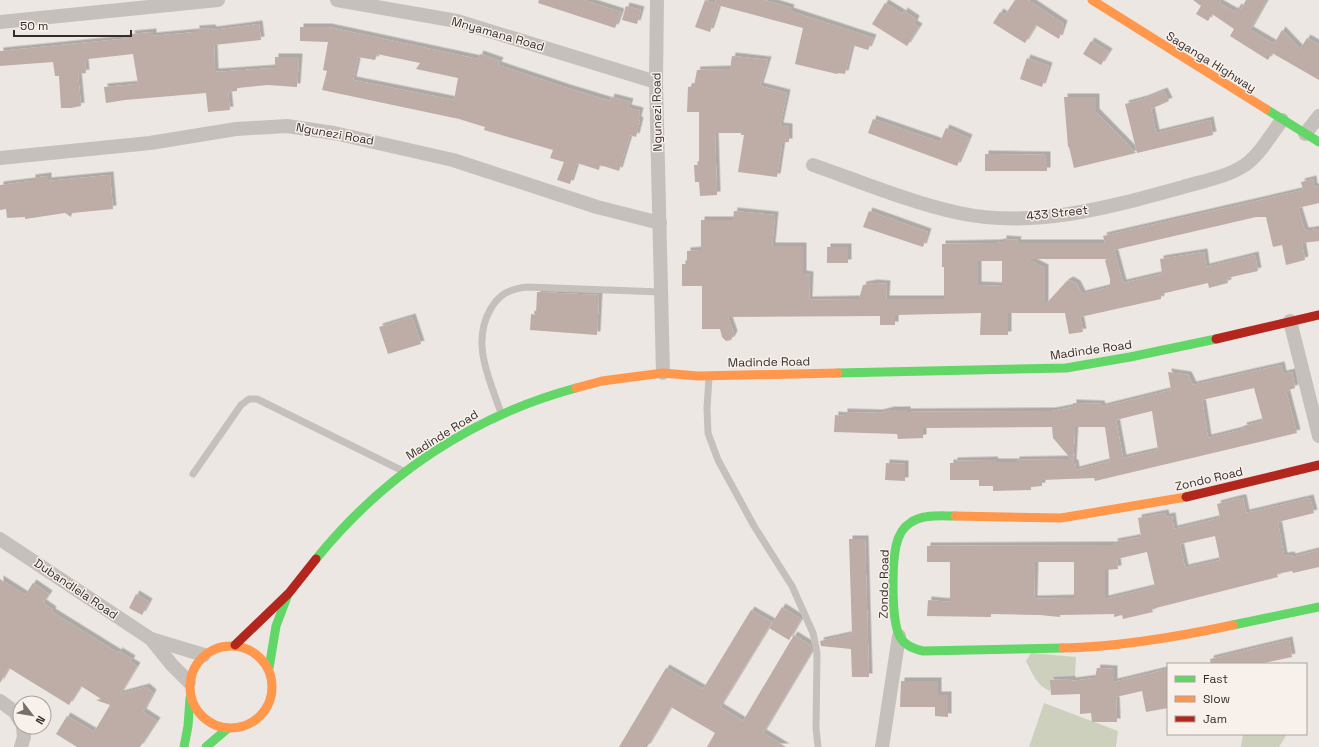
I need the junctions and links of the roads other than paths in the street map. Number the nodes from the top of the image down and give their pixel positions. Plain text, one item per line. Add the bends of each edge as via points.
1 (218, 0) edge
2 (337, 0) edge
3 (658, 0) edge
4 (1092, 0) edge
5 (0, 22) edge
6 (656, 82) junction
7 (1319, 116) edge
8 (1282, 120) junction
9 (1305, 134) junction
10 (1319, 142) edge
11 (0, 158) edge
12 (813, 165) dead end
13 (660, 224) junction
14 (661, 292) junction
15 (1319, 315) edge
16 (1290, 321) junction
17 (663, 373) junction
18 (710, 375) junction
19 (501, 414) junction
20 (1319, 436) edge
21 (1319, 465) edge
22 (406, 472) junction
23 (193, 474) dead end
24 (0, 539) edge
25 (289, 593) junction
26 (1319, 607) edge
27 (899, 636) junction
28 (151, 639) junction
29 (235, 645) junction
30 (204, 655) junction
31 (268, 668) junction
32 (189, 689) junction
33 (0, 701) edge
34 (12, 710) edge
35 (226, 729) junction
36 (24, 735) edge
37 (21, 747) edge
38 (184, 747) edge
39 (206, 747) edge
40 (818, 747) edge
41 (882, 747) edge

1 - 5 street
2 - 6 street, Mnyamana Road via 457,21
3 - 6 street, Ngunezi Road
4 - 8 street, Saganga Highway
6 - 13 street, Ngunezi Road
7 - 9 street
8 - 9 street, Saganga Highway
8 - 12 street, 433 Street via 1254,156 1226,174 1105,208 1052,216 1004,218 960,213
9 - 10 street, Saganga Highway
11 - 13 street, Ngunezi Road via 287,126 334,133 453,160 597,207
13 - 14 street, Ngunezi Road
14 - 17 street, Ngunezi Road
14 - 19 lane via 527,287 511,289 500,297 486,318 481,347
15 - 16 street, Madinde Road
16 - 18 street, Madinde Road via 1159,352 1066,368
16 - 20 street
17 - 18 street, Madinde Road
17 - 19 street, Madinde Road via 581,386 542,397
18 - 40 lane via 708,433 718,460 754,526 792,586 813,633 817,653
19 - 22 street, Madinde Road via 484,421 434,451
21 - 27 street, Zondo Road via 1170,501 1061,518 932,516 915,519 900,536 896,547 895,625
22 - 23 lane via 257,398 249,399 241,405
22 - 25 street, Madinde Road via 385,487 337,533
24 - 28 street, Dubandlela Road
25 - 29 street, Madinde Road
25 - 31 street, Madinde Road via 276,626
26 - 27 street via 1167,639 1085,648 923,651 906,645
27 - 41 street
28 - 30 street, Dubandlela Road
28 - 32 street, Dubandlela Road
29 - 30 street via 219,646
29 - 31 street via 257,654
30 - 32 street via 194,666
31 - 35 street via 273,688 270,703 261,716 243,727
32 - 35 street via 199,714 213,725
32 - 38 street via 188,726
33 - 34 street
35 - 39 street
36 - 37 street

